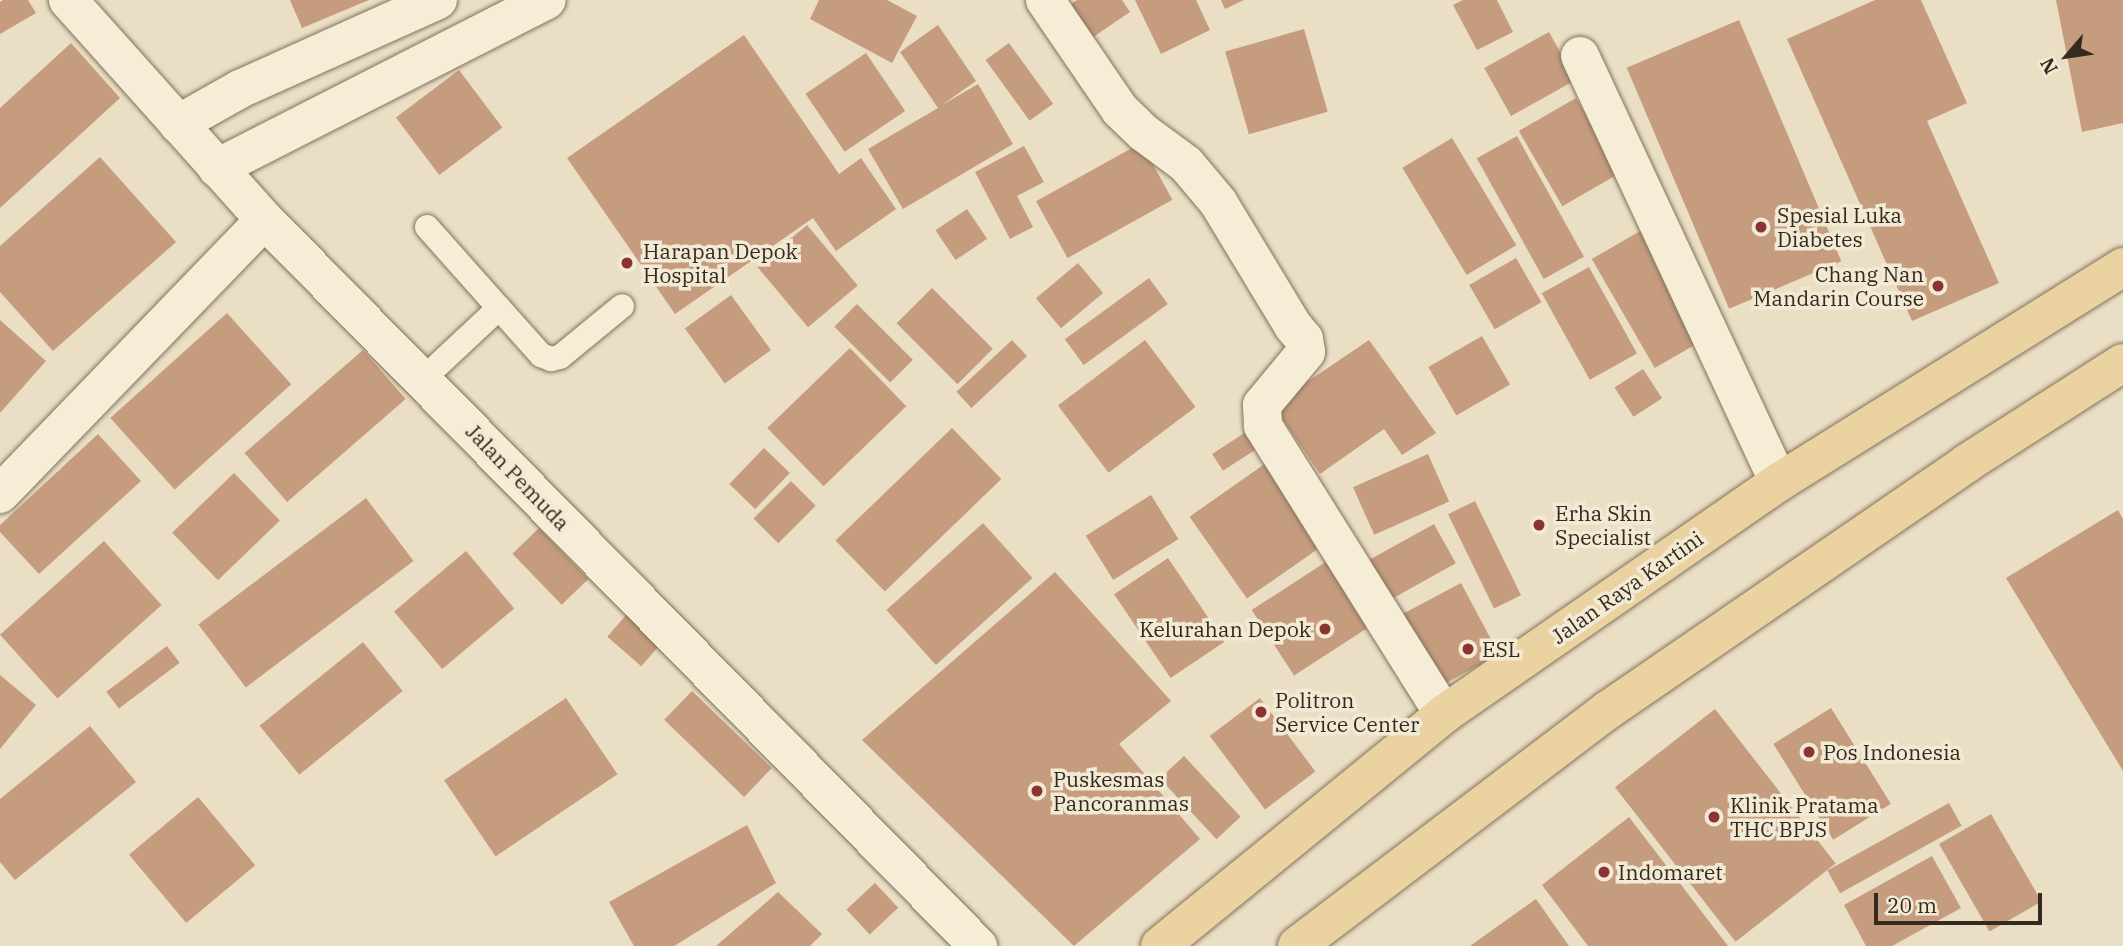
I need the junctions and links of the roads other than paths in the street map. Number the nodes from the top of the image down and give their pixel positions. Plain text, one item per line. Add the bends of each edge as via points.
1 (68, 0) edge
2 (438, 0) edge
3 (547, 0) edge
4 (1045, 0) edge
5 (1580, 56) dead end
6 (178, 124) junction
7 (217, 168) junction
8 (265, 220) junction
9 (427, 227) dead end
10 (2123, 267) edge
11 (622, 306) dead end
12 (499, 308) junction
13 (2123, 363) edge
14 (422, 380) junction
15 (1779, 482) junction
16 (0, 494) edge
17 (1444, 714) junction
18 (978, 946) edge
19 (1160, 946) edge
20 (1297, 946) edge

1 - 6 street, Jalan Pemuda
2 - 6 street via 240,89
3 - 7 street
4 - 17 street via 1120,110 1186,164 1218,202 1304,339 1306,352 1262,405 1264,426
5 - 15 street
6 - 7 street, Jalan Pemuda
7 - 8 street, Jalan Pemuda
8 - 14 street, Jalan Pemuda
8 - 16 street
9 - 12 lane
10 - 15 main road, Jalan Raya Kartini
11 - 12 lane via 560,357 551,359 541,355
12 - 14 lane
13 - 20 main road via 1967,463 1608,710
14 - 18 street, Jalan Pemuda
15 - 17 main road, Jalan Raya Kartini
17 - 19 main road, Jalan Raya Kartini

